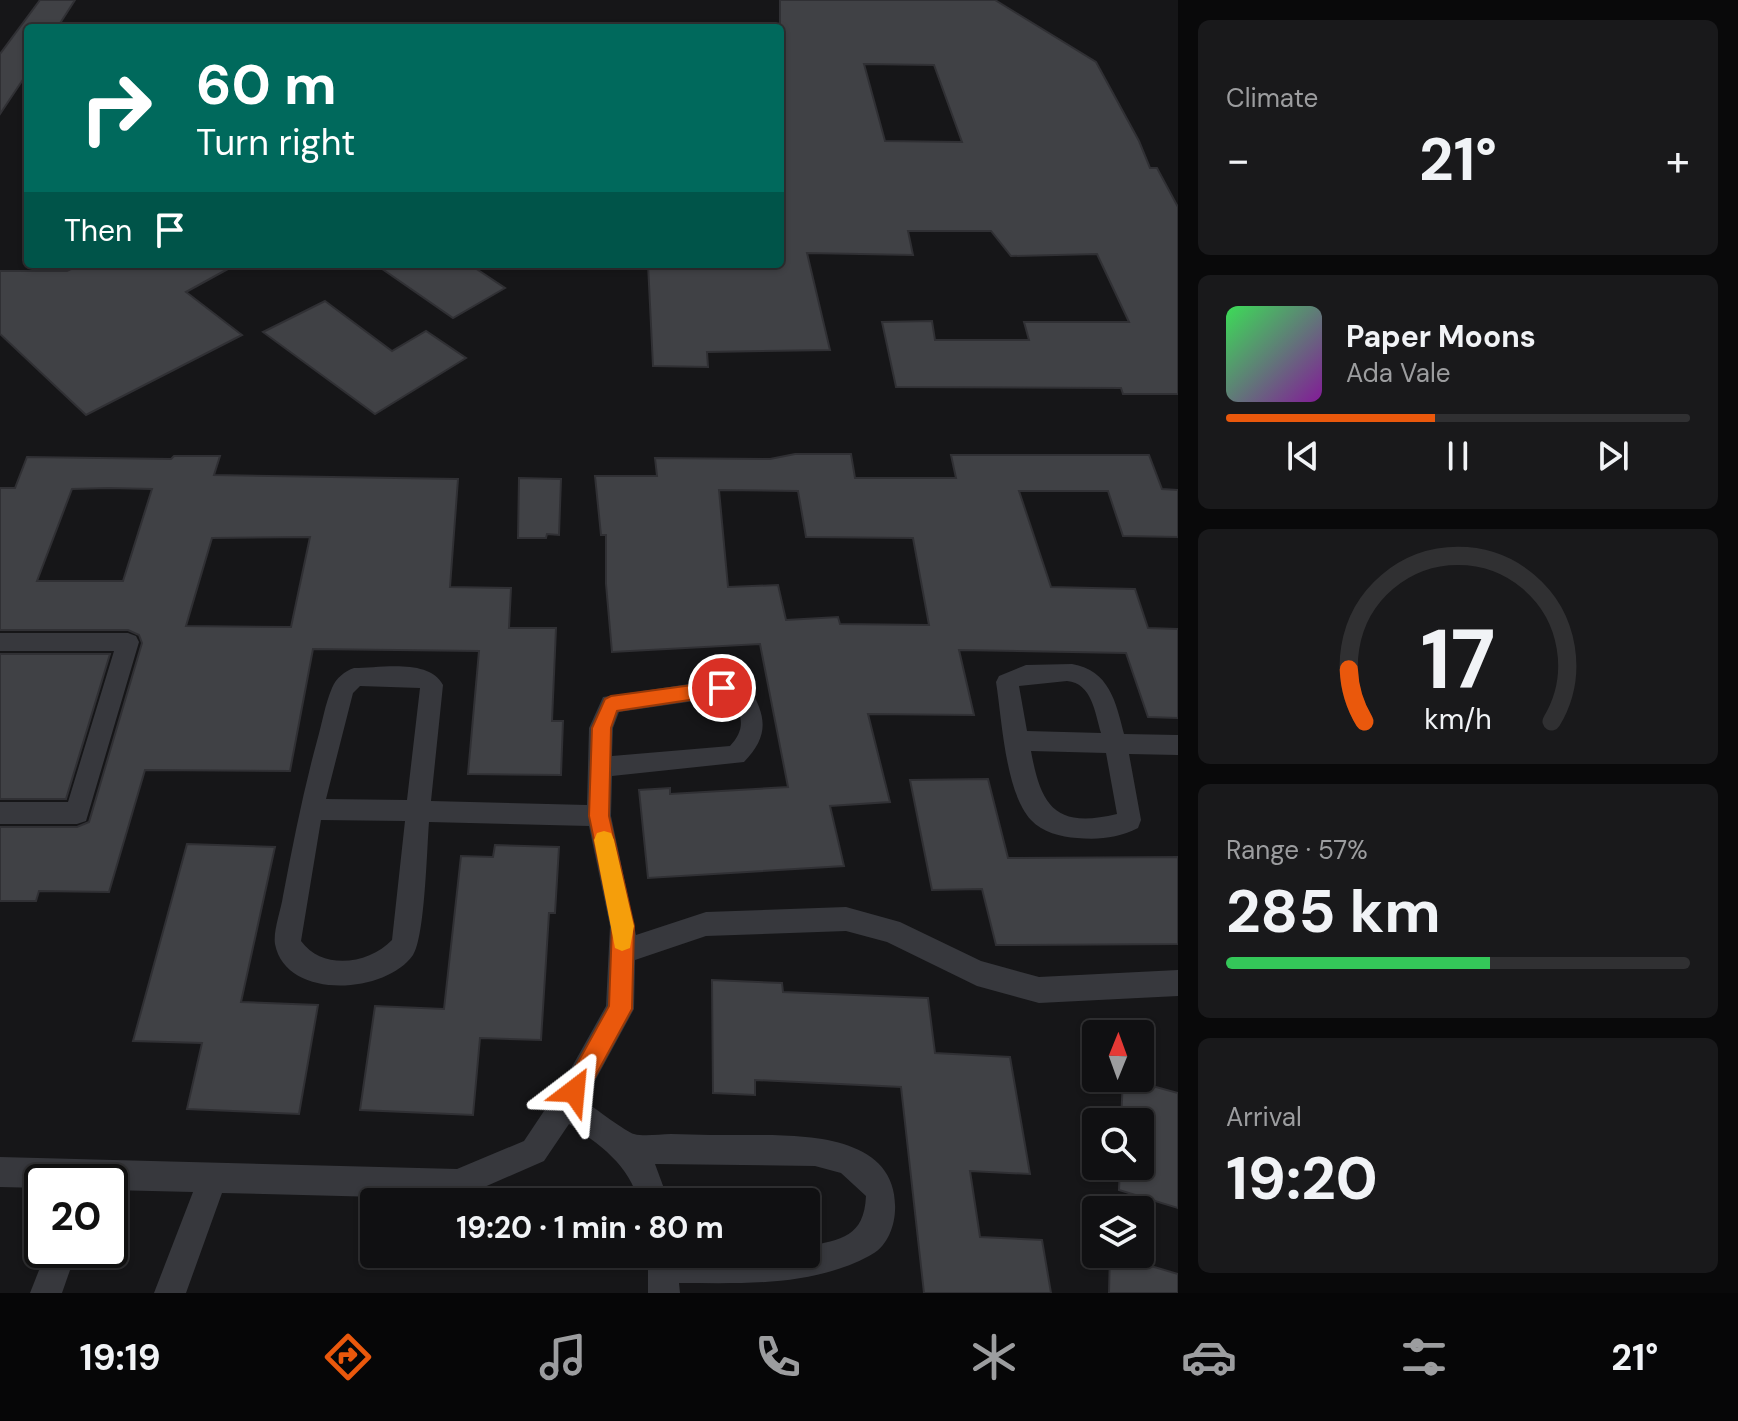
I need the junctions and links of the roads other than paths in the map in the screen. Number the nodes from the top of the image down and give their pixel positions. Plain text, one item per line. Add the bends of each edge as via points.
1 (0, 642) edge
2 (1017, 741) junction
3 (1115, 745) junction
4 (1178, 745) edge
5 (601, 767) junction
6 (311, 809) junction
7 (418, 811) junction
8 (0, 813) edge
9 (599, 816) junction
10 (622, 952) junction
11 (1178, 983) edge
12 (564, 1106) junction
13 (629, 1149) junction
14 (0, 1172) edge
15 (24, 1174) edge
16 (213, 1177) junction
17 (128, 1178) edge
18 (651, 1188) edge
19 (55, 1268) edge
20 (664, 1271) edge
21 (46, 1293) edge
22 (170, 1293) edge

1 - 8 lane via 128,642 77,813
2 - 3 lane
2 - 3 lane via 1007,682 1017,674 1080,672 1101,695
2 - 3 lane via 1028,792 1046,821 1063,828 1119,827 1129,820
3 - 4 lane
5 - 5 lane via 736,755 751,741 750,708 741,694 722,688 611,704 601,728
5 - 9 lane
6 - 7 lane
6 - 7 lane via 343,689 354,677 387,675 422,677 432,685
6 - 7 lane via 288,943 312,969 337,971 374,969 405,945
7 - 9 lane
9 - 10 lane via 623,926
10 - 11 lane via 706,924 846,919 891,931 977,973 1039,990
10 - 12 lane via 620,1009
12 - 13 lane
12 - 16 lane via 534,1151 457,1184
13 - 18 lane
13 - 20 lane via 805,1150 861,1167 881,1193 883,1217 871,1235 826,1261
14 - 15 lane
16 - 17 lane
16 - 22 lane
19 - 21 lane

